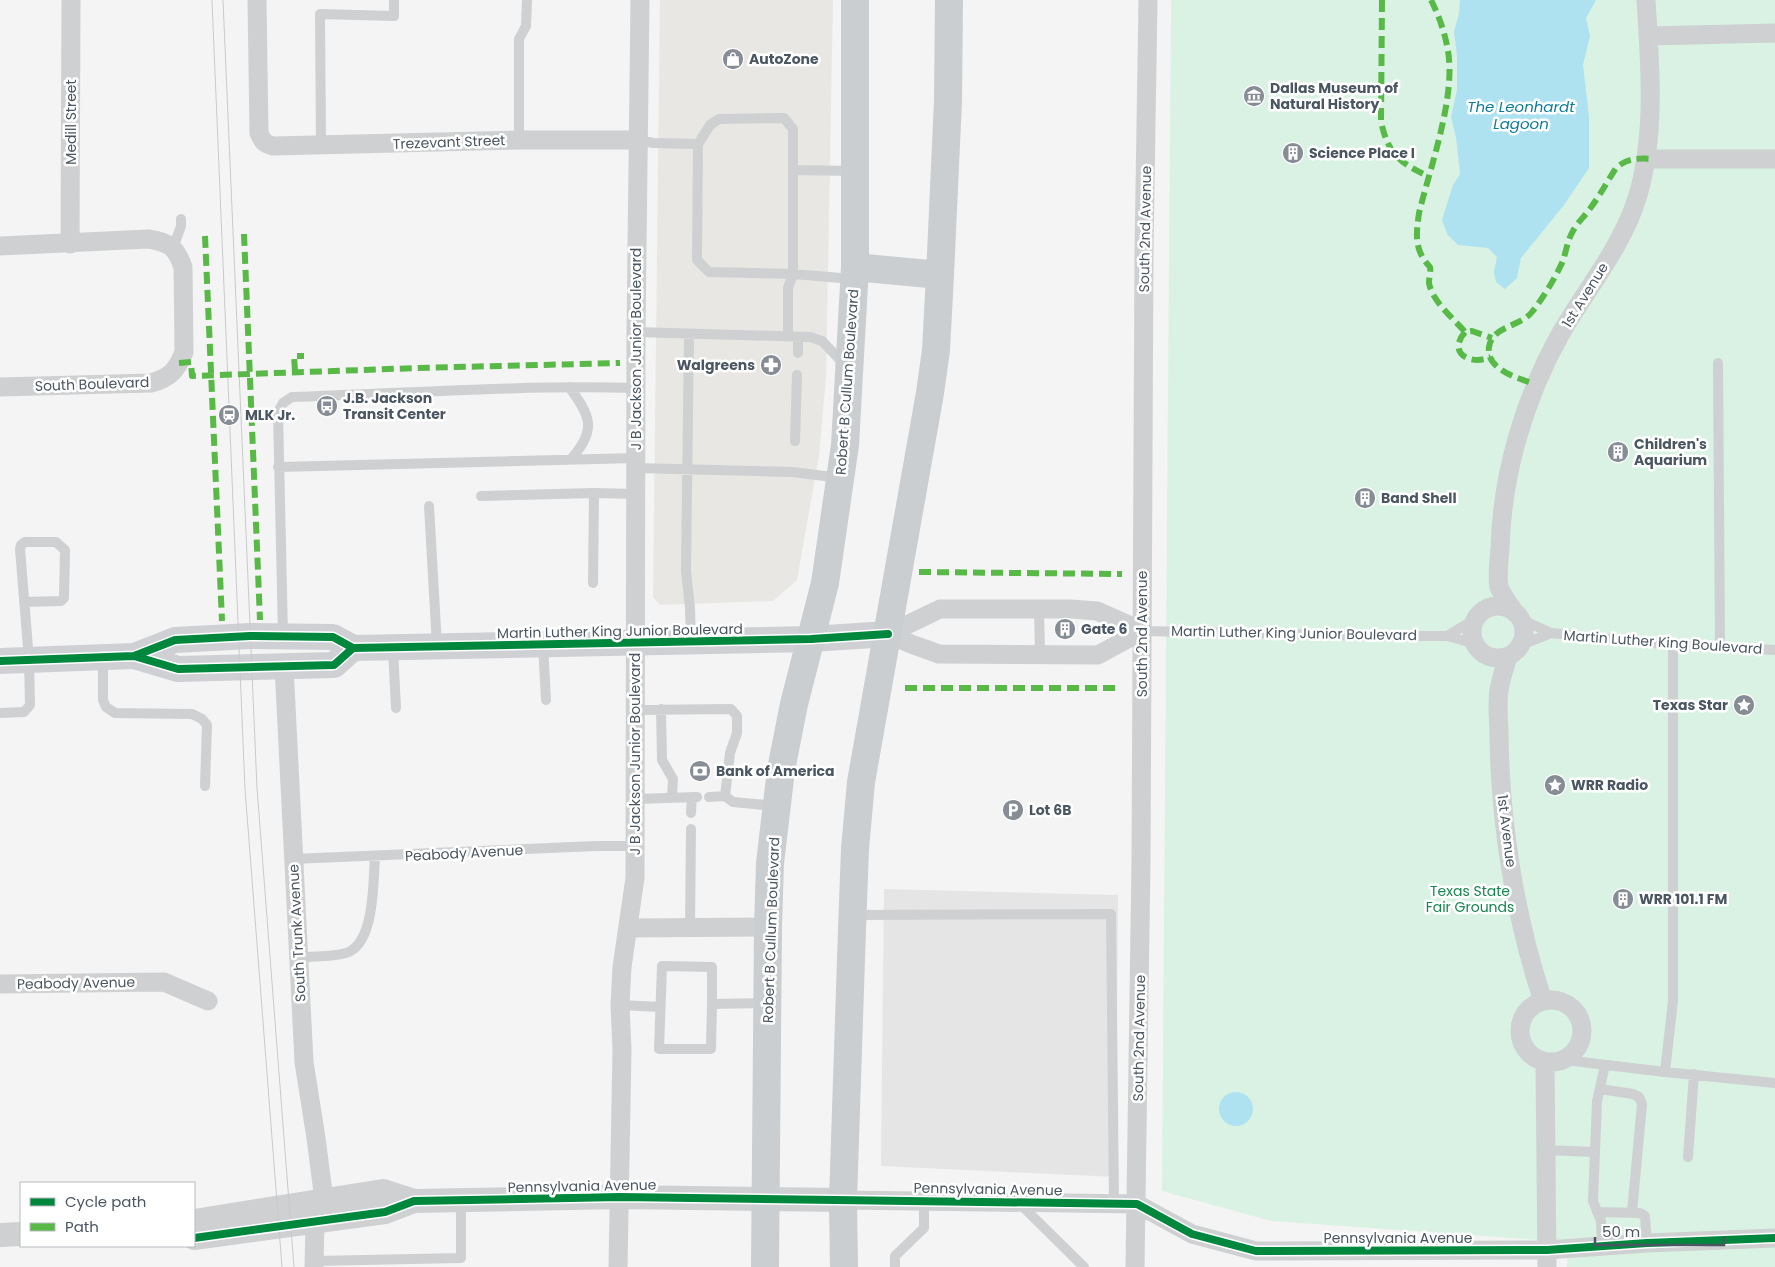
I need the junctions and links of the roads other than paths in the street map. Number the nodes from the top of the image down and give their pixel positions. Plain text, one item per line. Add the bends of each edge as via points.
1 (71, 0) edge
2 (257, 0) edge
3 (394, 0) edge
4 (527, 0) edge
5 (640, 0) edge
6 (855, 0) edge
7 (949, 0) edge
8 (1148, 0) edge
9 (1646, 0) edge
10 (1775, 33) edge
11 (1648, 36) junction
12 (519, 140) junction
13 (638, 140) junction
14 (698, 144) junction
15 (321, 145) junction
16 (1653, 159) dead end
17 (1775, 159) edge
18 (793, 170) junction
19 (856, 171) junction
20 (181, 219) dead end
21 (70, 244) junction
22 (0, 246) edge
23 (173, 248) junction
24 (855, 273) junction
25 (794, 274) junction
26 (940, 275) junction
27 (636, 332) junction
28 (689, 334) junction
29 (793, 337) junction
30 (798, 353) dead end
31 (1718, 363) dead end
32 (849, 369) junction
33 (797, 375) dead end
34 (0, 387) edge
35 (569, 387) junction
36 (636, 388) junction
37 (795, 441) dead end
38 (570, 460) junction
39 (636, 463) junction
40 (278, 467) junction
41 (686, 469) junction
42 (841, 479) junction
43 (594, 493) junction
44 (636, 494) junction
45 (481, 496) dead end
46 (429, 506) dead end
47 (593, 583) dead end
48 (1499, 586) junction
49 (24, 602) junction
50 (1039, 610) junction
51 (1480, 615) junction
52 (1517, 616) junction
53 (1142, 631) junction
54 (1551, 633) junction
55 (888, 634) junction
56 (283, 636) junction
57 (1447, 636) junction
58 (811, 639) junction
59 (691, 642) junction
60 (635, 643) junction
61 (543, 645) junction
62 (1673, 645) junction
63 (437, 647) junction
64 (1720, 647) junction
65 (353, 648) junction
66 (393, 648) junction
67 (1480, 649) junction
68 (1514, 650) junction
69 (1775, 650) edge
70 (1040, 654) junction
71 (134, 656) junction
72 (102, 658) junction
73 (29, 660) junction
74 (0, 661) edge
75 (284, 666) junction
76 (1499, 687) junction
77 (546, 700) dead end
78 (396, 708) dead end
79 (661, 709) junction
80 (636, 710) junction
81 (0, 713) edge
82 (205, 786) dead end
83 (709, 796) dead end
84 (725, 796) junction
85 (672, 798) junction
86 (636, 799) junction
87 (776, 806) junction
88 (691, 813) dead end
89 (691, 829) dead end
90 (635, 846) junction
91 (375, 857) junction
92 (293, 859) junction
93 (852, 915) junction
94 (768, 927) junction
95 (628, 928) junction
96 (690, 928) junction
97 (299, 958) junction
98 (0, 984) edge
99 (208, 1001) dead end
100 (1543, 1001) junction
101 (767, 1003) junction
102 (712, 1004) junction
103 (620, 1005) junction
104 (660, 1007) junction
105 (1565, 1060) junction
106 (1544, 1062) junction
107 (1605, 1065) junction
108 (1665, 1072) junction
109 (1694, 1074) junction
110 (1775, 1083) edge
111 (1600, 1089) junction
112 (1546, 1150) junction
113 (1594, 1152) junction
114 (1688, 1157) dead end
115 (620, 1197) junction
116 (766, 1199) junction
117 (324, 1200) junction
118 (461, 1200) junction
119 (843, 1200) junction
120 (414, 1201) junction
121 (924, 1201) junction
122 (1018, 1202) junction
123 (1114, 1204) junction
124 (1137, 1204) junction
125 (1597, 1212) junction
126 (1632, 1212) junction
127 (195, 1221) edge
128 (315, 1222) junction
129 (20, 1234) edge
130 (0, 1235) edge
131 (195, 1238) edge
132 (1775, 1238) edge
133 (1647, 1243) junction
134 (1602, 1245) junction
135 (1547, 1258) edge
136 (315, 1264) edge
137 (618, 1267) edge
138 (765, 1267) edge
139 (844, 1267) edge
140 (895, 1267) edge
141 (1084, 1267) edge
142 (1135, 1267) edge

1 - 21 street, Medill Street
2 - 15 street, Trezevant Street via 259,133 262,140 273,146
3 - 15 lane via 394,16 320,14
4 - 12 lane via 526,26 519,39
5 - 13 street, J B Jackson Junior Boulevard
6 - 19 main road, Robert B Cullum Boulevard
7 - 26 main road
8 - 53 street, South 2nd Avenue
9 - 11 street, 1st Avenue
10 - 11 street
11 - 48 street, 1st Avenue via 1649,132 1637,196 1617,243 1560,335 1525,413 1504,502
12 - 13 street, Trezevant Street
12 - 15 street, Trezevant Street
13 - 14 lane
13 - 27 street, J B Jackson Junior Boulevard
14 - 18 lane via 710,125 719,119 784,118 793,129
14 - 25 lane via 697,260 709,272
16 - 17 street
18 - 19 lane
18 - 25 lane
19 - 24 main road, Robert B Cullum Boulevard
20 - 23 lane
21 - 22 street
21 - 23 street via 148,239 163,241
23 - 34 street, South Boulevard via 182,267 184,352 172,373 151,382
24 - 25 lane
24 - 26 main road
24 - 32 main road, Robert B Cullum Boulevard
25 - 29 lane via 788,288
26 - 55 main road via 930,394
27 - 28 lane
27 - 36 street, J B Jackson Junior Boulevard
28 - 29 lane
28 - 41 lane
29 - 30 lane
29 - 32 lane via 822,341
31 - 64 lane
32 - 42 main road, Robert B Cullum Boulevard
33 - 37 lane
35 - 36 lane
35 - 38 lane via 584,407 589,424 583,446
35 - 40 lane via 292,397 283,402 278,412
36 - 39 street, J B Jackson Junior Boulevard
38 - 39 lane
38 - 40 lane
39 - 41 lane
39 - 44 street, J B Jackson Junior Boulevard
40 - 56 lane
41 - 42 lane via 793,472
41 - 59 lane via 686,571
42 - 58 main road, Robert B Cullum Boulevard via 825,583
43 - 44 lane
43 - 45 lane
43 - 47 lane
44 - 60 street, J B Jackson Junior Boulevard
46 - 63 lane
48 - 51 street
48 - 52 street
49 - 49 lane via 21,545 25,542 61,544 65,550 64,598 61,601
49 - 73 lane
50 - 53 street, Martin Luther King Junior Boulevard via 1097,611
50 - 55 street, Martin Luther King Junior Boulevard via 940,609
50 - 70 lane
51 - 52 street via 1498,606
51 - 57 lane
51 - 67 street via 1472,633
52 - 54 lane, Martin Luther King Boulevard
52 - 68 street via 1524,636
53 - 57 lane, Martin Luther King Junior Boulevard
53 - 70 street, Martin Luther King Junior Boulevard via 1098,655
53 - 124 street, South 2nd Avenue
54 - 62 lane, Martin Luther King Boulevard
54 - 68 lane, Martin Luther King Boulevard
55 - 58 main road, Martin Luther King Junior Boulevard
55 - 70 street, Martin Luther King Junior Boulevard via 939,654
55 - 93 main road via 861,782
56 - 65 main road, Martin Luther King Junior Boulevard via 333,636
56 - 71 main road, Martin Luther King Junior Boulevard via 175,640
57 - 67 lane
58 - 59 main road, Martin Luther King Junior Boulevard
58 - 87 main road, Robert B Cullum Boulevard via 794,704
59 - 60 main road, Martin Luther King Junior Boulevard
60 - 61 main road, Martin Luther King Junior Boulevard
60 - 80 street, J B Jackson Junior Boulevard
61 - 63 main road, Martin Luther King Junior Boulevard
61 - 77 lane
62 - 64 lane, Martin Luther King Boulevard
62 - 108 lane via 1673,1000
63 - 66 main road, Martin Luther King Junior Boulevard
64 - 69 lane, Martin Luther King Boulevard
65 - 66 main road, Martin Luther King Junior Boulevard
65 - 75 main road, Martin Luther King Junior Boulevard via 334,665
66 - 78 lane
67 - 68 street via 1491,657 1500,658
67 - 76 street, 1st Avenue
68 - 76 street, 1st Avenue
71 - 72 main road, Martin Luther King Junior Boulevard
71 - 75 main road, Martin Luther King Junior Boulevard via 178,669
72 - 73 main road, Martin Luther King Junior Boulevard
72 - 82 lane via 103,700 110,710 115,713 192,714 207,725
73 - 74 main road, Martin Luther King Junior Boulevard
73 - 81 lane via 30,705 24,712
75 - 92 street, South Trunk Avenue
76 - 100 street, 1st Avenue via 1504,815 1518,905
79 - 80 lane
79 - 84 lane via 731,709 737,716 737,733 730,752
79 - 85 lane via 662,760 673,779
80 - 86 street, J B Jackson Junior Boulevard
83 - 84 lane
84 - 87 lane via 733,802
85 - 86 lane
85 - 88 lane via 694,797
86 - 90 street, J B Jackson Junior Boulevard
87 - 94 main road, Robert B Cullum Boulevard
89 - 96 lane
90 - 91 lane, Peabody Avenue
90 - 95 street, J B Jackson Junior Boulevard via 635,878
91 - 92 lane, Peabody Avenue
91 - 97 lane via 370,919 359,942 347,953
92 - 97 street, South Trunk Avenue
93 - 119 main road
93 - 123 lane via 1111,914
94 - 96 street
94 - 101 main road, Robert B Cullum Boulevard
95 - 96 street
95 - 103 street, J B Jackson Junior Boulevard
97 - 117 street, South Trunk Avenue via 304,1062
98 - 99 street, Peabody Avenue via 164,982
100 - 105 street via 1563,1002 1579,1016 1583,1036 1580,1046
100 - 106 street via 1526,1012 1520,1032 1527,1051
101 - 102 lane
101 - 116 main road, Robert B Cullum Boulevard
102 - 104 lane via 712,967 662,966
102 - 104 lane via 711,1049 659,1049
103 - 104 lane
103 - 115 street, J B Jackson Junior Boulevard
105 - 106 street
105 - 107 lane
106 - 112 street
107 - 108 lane
107 - 111 lane
108 - 109 lane
109 - 110 lane
109 - 114 lane
111 - 113 lane
111 - 126 lane via 1633,1094 1640,1097 1642,1104
112 - 113 lane
112 - 135 street
113 - 125 lane via 1593,1201
115 - 116 street, Pennsylvania Avenue
115 - 118 street, Pennsylvania Avenue
115 - 137 street, J B Jackson Junior Boulevard
116 - 119 street, Pennsylvania Avenue
116 - 138 main road, Robert B Cullum Boulevard
117 - 120 street, Pennsylvania Avenue via 382,1191
117 - 127 street, Pennsylvania Avenue
118 - 120 street, Pennsylvania Avenue
118 - 136 lane via 461,1258
119 - 121 street, Pennsylvania Avenue
119 - 139 main road
120 - 128 street, Pennsylvania Avenue via 385,1212
121 - 122 street, Pennsylvania Avenue
121 - 140 lane via 924,1228 895,1256
122 - 123 street, Pennsylvania Avenue
122 - 141 lane
123 - 124 street, Pennsylvania Avenue
124 - 135 street, Pennsylvania Avenue via 1192,1234 1256,1251
124 - 142 street, South 2nd Avenue
125 - 126 lane
125 - 134 lane via 1601,1221
126 - 133 lane via 1645,1216
128 - 131 street, Pennsylvania Avenue
128 - 136 street
129 - 130 street
132 - 133 street, Pennsylvania Avenue
133 - 134 street, Pennsylvania Avenue
134 - 135 street, Pennsylvania Avenue

